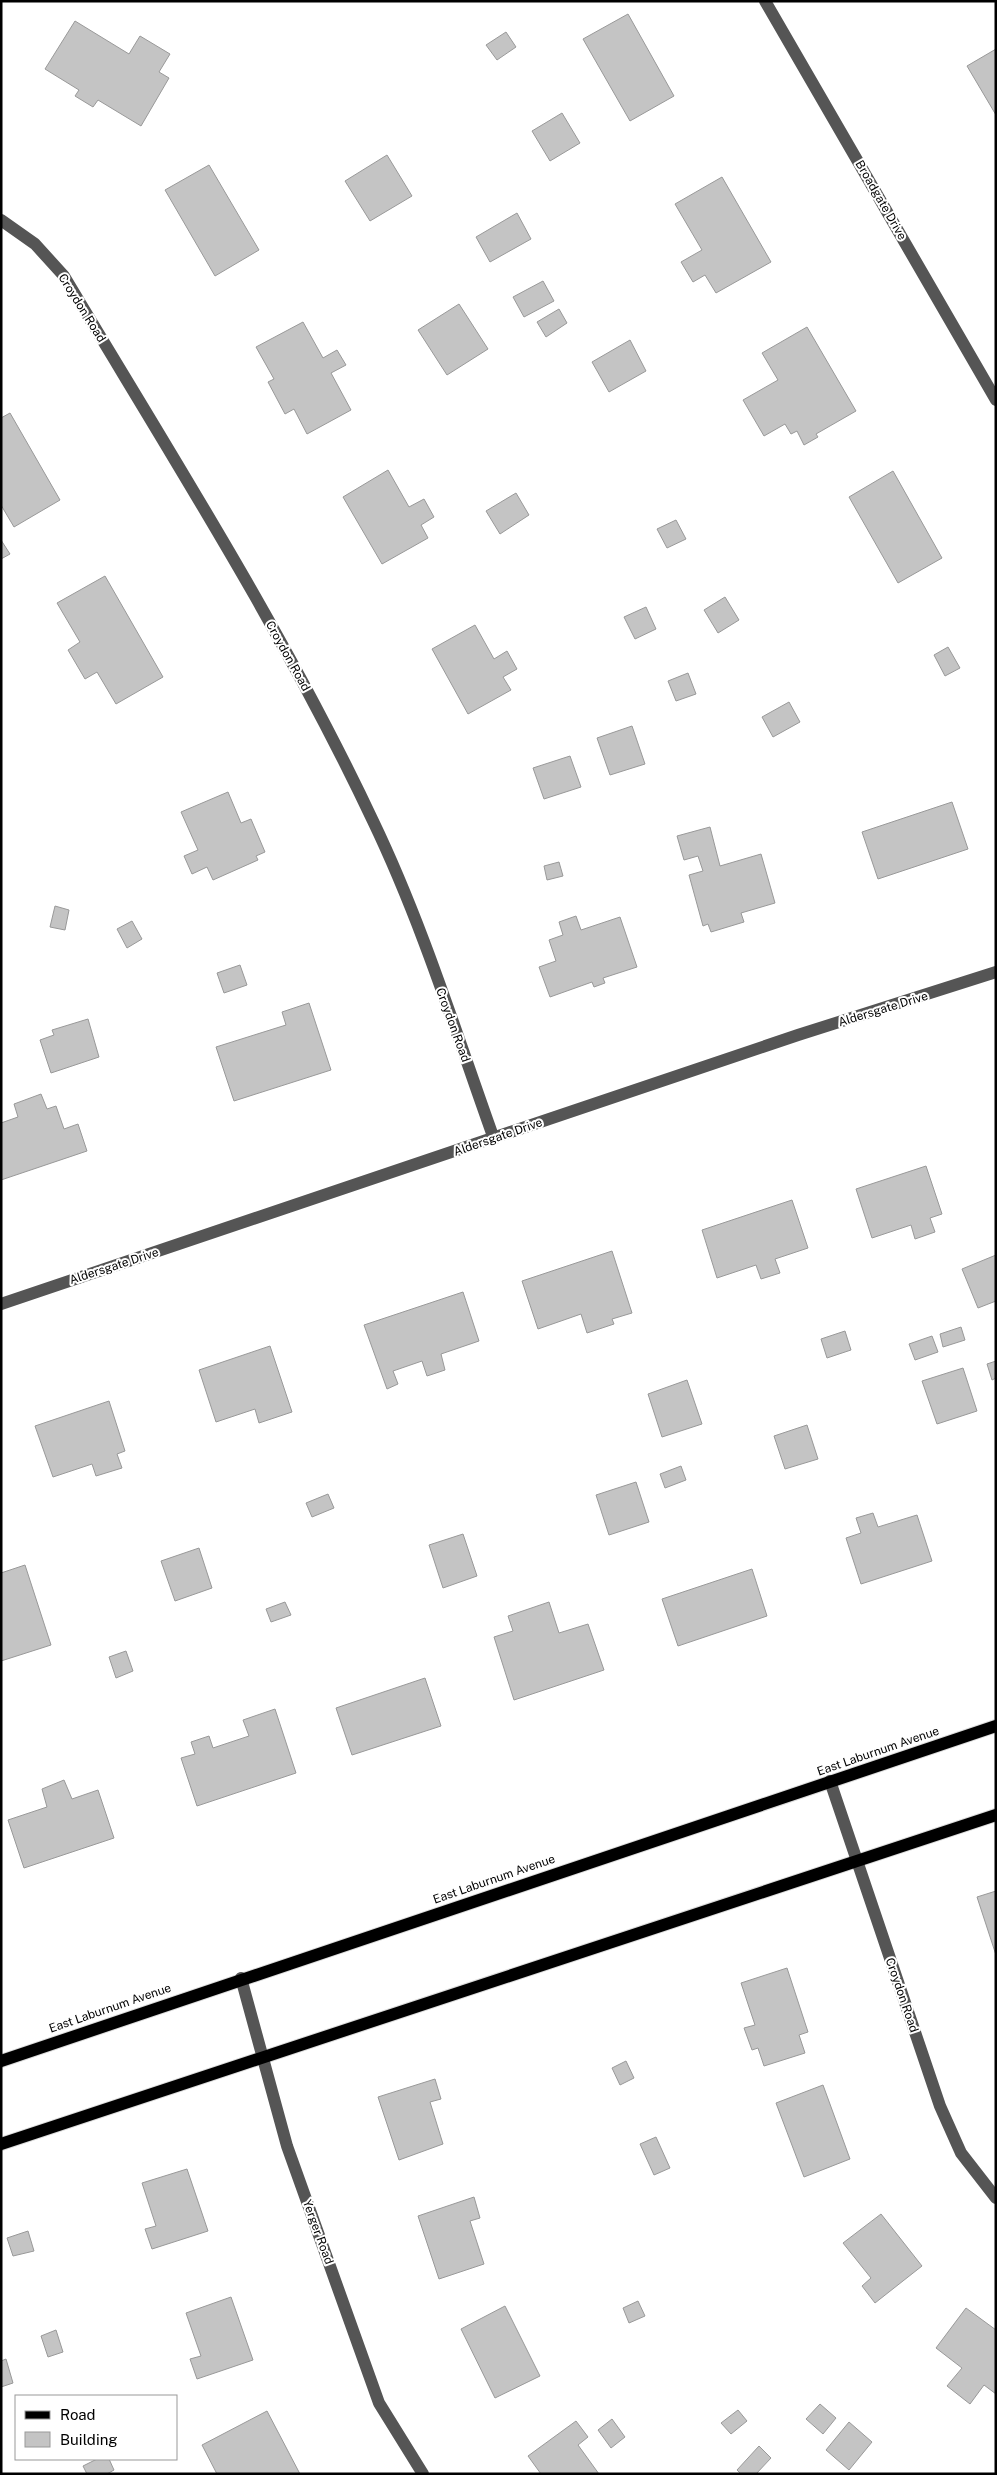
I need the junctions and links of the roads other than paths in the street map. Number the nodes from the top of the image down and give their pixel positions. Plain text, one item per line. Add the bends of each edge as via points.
1 (765, 1) edge
2 (1, 220) edge
3 (996, 400) edge
4 (996, 972) edge
5 (494, 1139) junction
6 (1, 1304) edge
7 (996, 1726) edge
8 (830, 1781) junction
9 (996, 1815) edge
10 (858, 1861) junction
11 (241, 1978) junction
12 (263, 2057) junction
13 (1, 2061) edge
14 (1, 2144) edge
15 (996, 2198) edge
16 (423, 2474) edge

1 - 3 street, Broadgate Drive
2 - 5 street, Croydon Road via 36,244 64,276 222,539 332,736 414,915
4 - 5 street, Aldersgate Drive via 798,1035
5 - 6 street, Aldersgate Drive
7 - 8 main road, East Laburnum Avenue
8 - 10 street, Croydon Road
8 - 11 main road, East Laburnum Avenue
9 - 10 main road
10 - 12 main road
10 - 15 street, Croydon Road via 940,2106 962,2153
11 - 12 street, Yerger Road
11 - 13 main road, East Laburnum Avenue
12 - 14 main road
12 - 16 street, Yerger Road via 287,2146 379,2403

